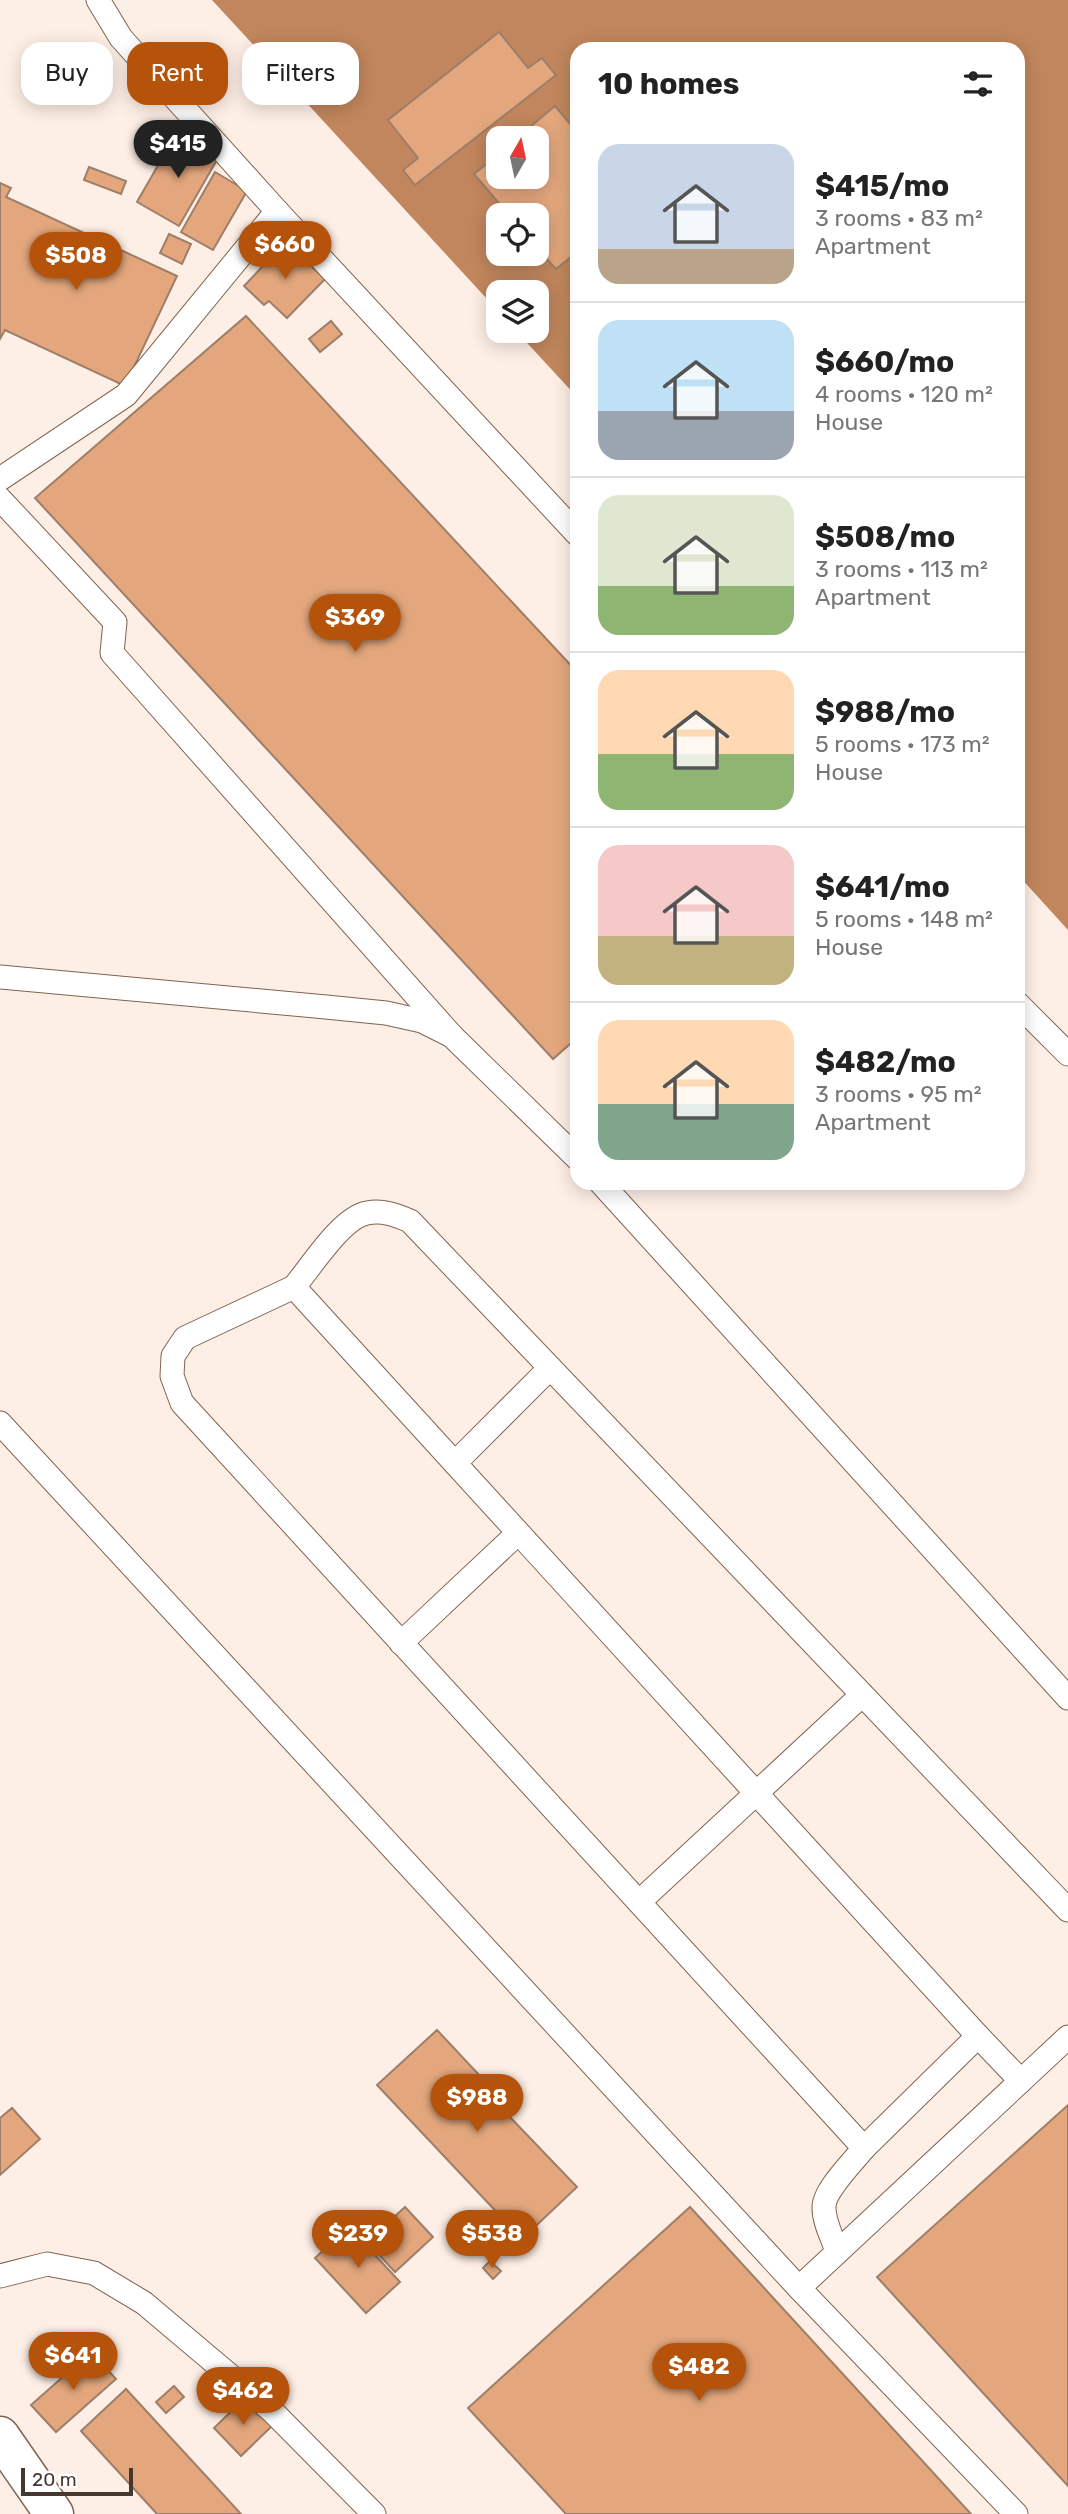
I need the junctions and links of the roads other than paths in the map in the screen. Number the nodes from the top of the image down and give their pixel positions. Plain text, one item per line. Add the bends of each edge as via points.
1 (99, 0) edge
2 (277, 211) junction
3 (0, 479) edge
4 (0, 499) edge
5 (570, 526) edge
6 (0, 977) edge
7 (1025, 1011) edge
8 (452, 1036) junction
9 (1068, 1054) edge
10 (570, 1150) edge
11 (607, 1190) edge
12 (294, 1287) junction
13 (550, 1368) junction
14 (0, 1423) edge
15 (455, 1463) junction
16 (518, 1533) junction
17 (401, 1643) junction
18 (862, 1695) junction
19 (1068, 1698) edge
20 (756, 1794) junction
21 (639, 1902) junction
22 (1068, 1910) edge
23 (978, 2036) junction
24 (1068, 2037) edge
25 (1021, 2081) junction
26 (864, 2148) junction
27 (837, 2252) junction
28 (0, 2276) edge
29 (799, 2288) junction
30 (0, 2436) edge
31 (54, 2514) edge
32 (374, 2514) edge
33 (1016, 2514) edge

1 - 2 lane via 121,38
2 - 3 lane via 126,395
2 - 5 lane
4 - 8 lane via 115,622 112,653
6 - 8 lane via 386,1013 422,1021
7 - 9 lane
8 - 10 lane
11 - 19 lane
12 - 13 lane via 346,1224 365,1213 387,1212 410,1221
12 - 15 lane
12 - 17 lane via 185,1338 173,1356 172,1376 182,1403
13 - 15 lane
13 - 18 lane
14 - 29 lane
15 - 16 lane
16 - 17 lane
16 - 20 lane
17 - 21 lane
18 - 20 lane
18 - 22 lane
20 - 21 lane
20 - 23 lane
21 - 26 lane
23 - 25 lane
23 - 26 lane
24 - 25 lane
25 - 27 lane
26 - 27 lane via 823,2205
27 - 29 lane
28 - 32 lane via 47,2264 94,2273 144,2304 272,2410
29 - 33 lane
30 - 31 main road

